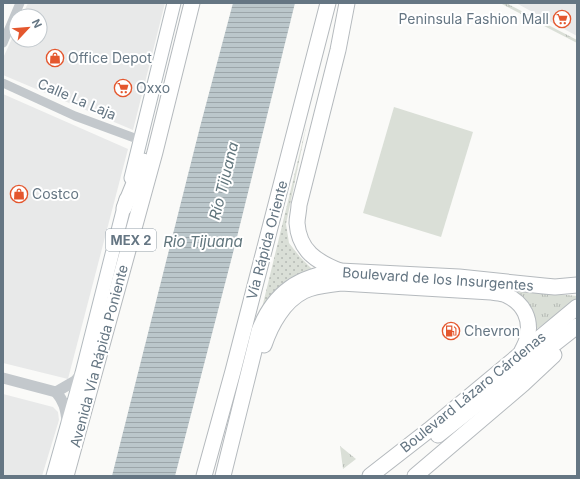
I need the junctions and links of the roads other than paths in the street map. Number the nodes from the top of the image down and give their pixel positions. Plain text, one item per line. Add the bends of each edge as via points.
1 (20, 3) edge
2 (174, 3) edge
3 (192, 3) edge
4 (328, 3) edge
5 (346, 7) edge
6 (3, 43) edge
7 (172, 81) junction
8 (3, 83) edge
9 (297, 126) junction
10 (140, 140) junction
11 (124, 208) junction
12 (340, 271) junction
13 (457, 284) junction
14 (577, 285) edge
15 (577, 307) edge
16 (577, 326) edge
17 (577, 333) edge
18 (521, 353) junction
19 (82, 373) junction
20 (3, 378) edge
21 (56, 392) junction
22 (67, 426) junction
23 (53, 476) edge
24 (66, 476) edge
25 (204, 476) edge
26 (223, 476) edge
27 (231, 476) edge
28 (370, 476) edge
29 (385, 476) edge
30 (415, 476) edge

1 - 6 street
2 - 10 main road, Avenida Vía Rápida Poniente
3 - 7 main road, Avenida Vía Rápida Poniente / MEX 2
4 - 9 main road, Vía Rápida Oriente
5 - 9 main road
5 - 12 main road via 338,50 299,205 298,224 310,255
7 - 11 main road
7 - 24 main road, Avenida Vía Rápida Poniente / MEX 2
8 - 10 street, Calle La Laja via 75,116
9 - 25 main road, Vía Rápida Oriente
10 - 11 main road, Avenida Vía Rápida Poniente
11 - 19 main road, Avenida Vía Rápida Poniente
12 - 13 main road, Boulevard de los Insurgentes
12 - 26 main road, Boulevard de los Insurgentes via 303,280 280,297 264,318 258,331
13 - 14 main road, Boulevard de los Insurgentes via 555,287
13 - 18 main road, Boulevard de los Insurgentes via 506,295 519,303 526,313 529,324 527,339
13 - 27 main road, Boulevard de los Insurgentes via 341,283 305,290 294,298 280,312 267,337
15 - 18 main road, Boulevard Lázaro Cárdenas
16 - 29 main road, Boulevard Lázaro Cárdenas
17 - 30 main road via 523,384
18 - 28 main road, Boulevard Lázaro Cárdenas
19 - 21 street via 72,384
19 - 22 main road, Avenida Vía Rápida Poniente
20 - 21 street
21 - 22 street via 64,405
22 - 23 main road, Avenida Vía Rápida Poniente

